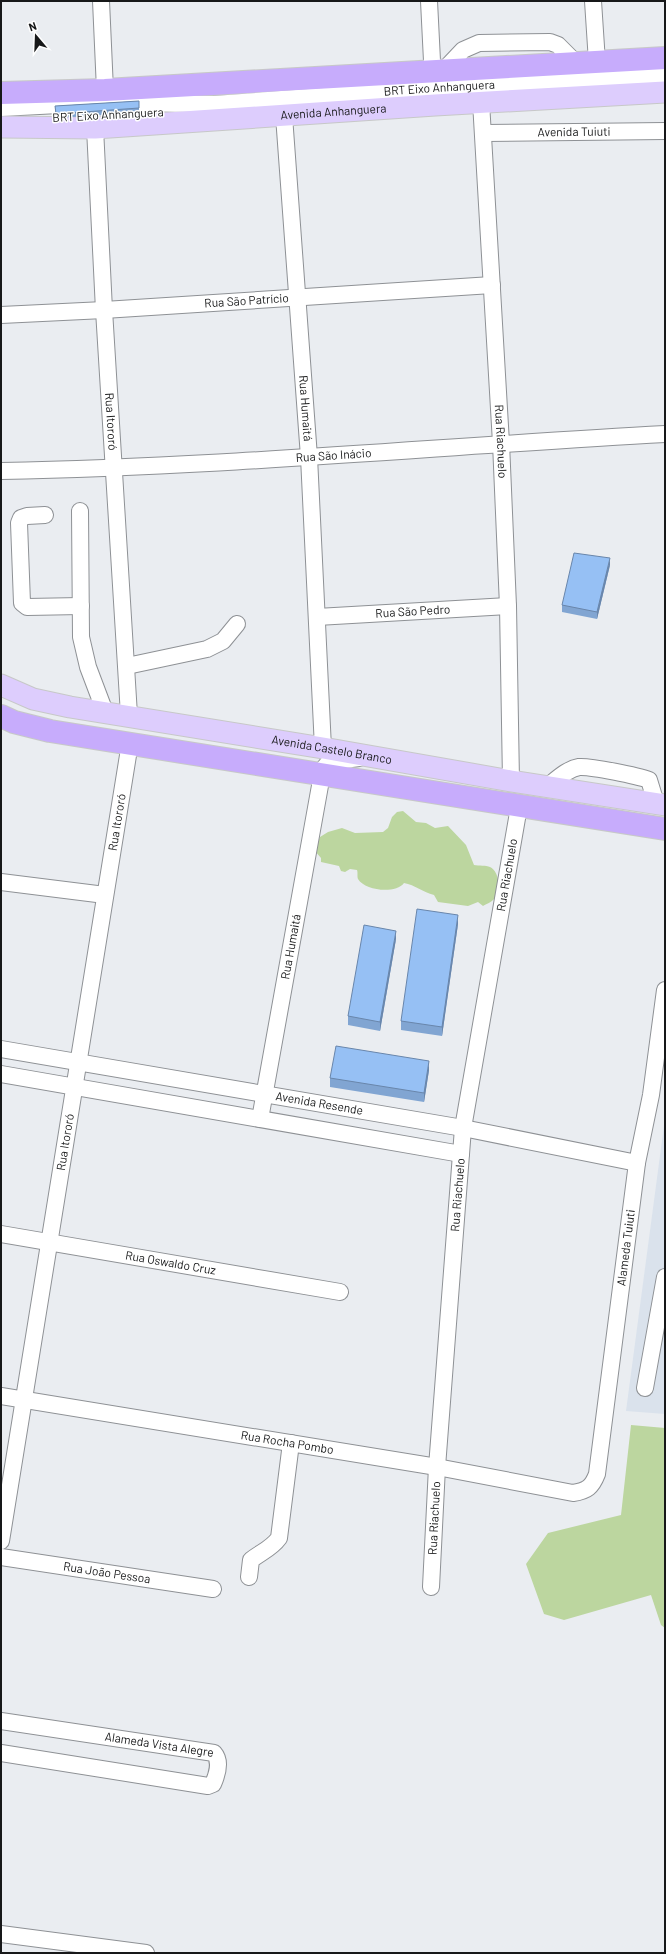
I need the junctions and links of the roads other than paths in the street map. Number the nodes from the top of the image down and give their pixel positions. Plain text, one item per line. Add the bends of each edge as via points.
1 (101, 1) edge
2 (429, 1) edge
3 (593, 1) edge
4 (665, 58) edge
5 (586, 62) junction
6 (665, 75) edge
7 (436, 83) junction
8 (105, 90) junction
9 (665, 92) edge
10 (1, 93) edge
11 (481, 102) junction
12 (214, 104) junction
13 (1, 108) edge
14 (1, 114) edge
15 (284, 116) junction
16 (1, 127) edge
17 (95, 128) junction
18 (665, 131) edge
19 (484, 133) junction
20 (492, 285) junction
21 (296, 296) junction
22 (104, 310) junction
23 (1, 315) edge
24 (665, 434) edge
25 (501, 443) junction
26 (309, 457) junction
27 (114, 469) junction
28 (1, 471) edge
29 (80, 512) dead end
30 (45, 514) dead end
31 (81, 606) junction
32 (508, 606) junction
33 (318, 617) junction
34 (237, 624) dead end
35 (127, 666) junction
36 (1, 685) edge
37 (106, 712) junction
38 (129, 715) junction
39 (1, 716) edge
40 (130, 743) junction
41 (323, 748) junction
42 (373, 756) junction
43 (322, 774) junction
44 (511, 781) junction
45 (660, 804) edge
46 (519, 807) junction
47 (665, 829) edge
48 (1, 882) edge
49 (105, 895) junction
50 (665, 990) edge
51 (1, 1049) edge
52 (78, 1063) junction
53 (1, 1074) edge
54 (74, 1086) junction
55 (265, 1096) junction
56 (658, 1097) edge
57 (260, 1119) junction
58 (463, 1128) junction
59 (461, 1154) junction
60 (637, 1163) junction
61 (1, 1234) edge
62 (49, 1242) junction
63 (665, 1278) edge
64 (340, 1292) dead end
65 (645, 1388) dead end
66 (1, 1396) edge
67 (24, 1400) junction
68 (291, 1443) junction
69 (437, 1467) junction
70 (573, 1493) joint
71 (1, 1541) edge
72 (1, 1557) edge
73 (249, 1577) dead end
74 (431, 1587) dead end
75 (214, 1590) dead end
76 (1, 1721) edge
77 (1, 1753) edge
78 (1, 1934) edge
79 (84, 1949) edge
80 (146, 1953) edge

1 - 8 street
2 - 7 street
3 - 5 street
4 - 5 highway, Avenida Anhanguera
5 - 7 highway, Avenida Anhanguera
6 - 7 street, BRT Eixo Anhanguera
7 - 8 highway, Avenida Anhanguera
7 - 11 main road, Avenida Anhanguera
7 - 12 street, BRT Eixo Anhanguera
7 - 15 main road, Avenida Anhanguera
8 - 10 highway, Avenida Anhanguera
9 - 11 main road, Avenida Anhanguera
11 - 19 street, Rua Riachuelo
12 - 13 street, BRT Eixo Anhanguera via 89,103
12 - 14 street, BRT Eixo Anhanguera via 152,115 51,119
15 - 17 main road, Avenida Anhanguera
15 - 21 street, Rua Humaitá
16 - 17 main road, Avenida Anhanguera
17 - 22 street, Rua Itororó
18 - 19 street, Avenida Tuiuti
19 - 20 street, Rua Riachuelo
20 - 21 street, Rua São Patrício
20 - 25 street, Rua Riachuelo
21 - 22 street, Rua São Patrício
21 - 26 street, Rua Humaitá
22 - 23 street, Rua São Patrício
22 - 27 street, Rua Itororó
24 - 25 street, Rua São Inácio
25 - 26 street, Rua São Inácio
25 - 32 street, Rua Riachuelo
26 - 27 street, Rua São Inácio
26 - 33 street, Rua Humaitá
27 - 28 street, Rua São Inácio
27 - 35 street, Rua Itororó
29 - 31 street
30 - 31 street via 21,518 19,523 22,603 27,607
31 - 37 street via 81,637 88,668
32 - 33 street, Rua São Pedro
32 - 44 street, Rua Riachuelo
33 - 41 street, Rua Humaitá
34 - 35 street via 223,641 207,649
35 - 38 street, Rua Itororó
36 - 37 main road, Avenida Castelo Branco via 33,699
37 - 38 main road, Avenida Castelo Branco
38 - 41 main road, Avenida Castelo Branco
39 - 40 highway via 50,731
40 - 43 highway
40 - 49 street, Rua Itororó
41 - 42 main road, Avenida Castelo Branco
42 - 43 street via 329,762
42 - 44 main road, Avenida Castelo Branco
43 - 46 highway
43 - 55 street, Rua Humaitá
44 - 45 main road, Avenida Castelo Branco
46 - 47 highway
46 - 58 street, Rua Riachuelo
48 - 49 street
49 - 52 street, Rua Itororó
50 - 56 street, Alameda Tuiuti
51 - 52 street, Avenida Resende
52 - 54 street, Rua Itororó
52 - 55 street, Avenida Resende
53 - 54 street, Avenida Resende
54 - 57 street, Avenida Resende
54 - 62 street, Rua Itororó
55 - 57 street, Rua Humaitá
55 - 58 street, Avenida Resende
56 - 60 street, Alameda Tuiuti
57 - 59 street, Avenida Resende
58 - 59 street, Rua Riachuelo
58 - 60 street, Avenida Resende
59 - 69 street, Rua Riachuelo
60 - 70 street, Alameda Tuiuti via 597,1474 593,1486 583,1492
61 - 62 street, Rua Oswaldo Cruz
62 - 64 street, Rua Oswaldo Cruz
62 - 67 street, Rua Itororó
63 - 65 street
66 - 67 street, Rua Rocha Pombo
67 - 68 street, Rua Rocha Pombo
67 - 71 street, Rua Itororó
68 - 69 street, Rua Rocha Pombo
68 - 73 street via 279,1538 272,1547 251,1560
69 - 70 street, Rua Rocha Pombo
69 - 74 street, Rua Riachuelo
72 - 75 street, Rua João Pessoa
76 - 77 street, Alameda Vista Alegre via 214,1753 218,1760 216,1778 213,1784 208,1786
78 - 79 street
79 - 80 street

